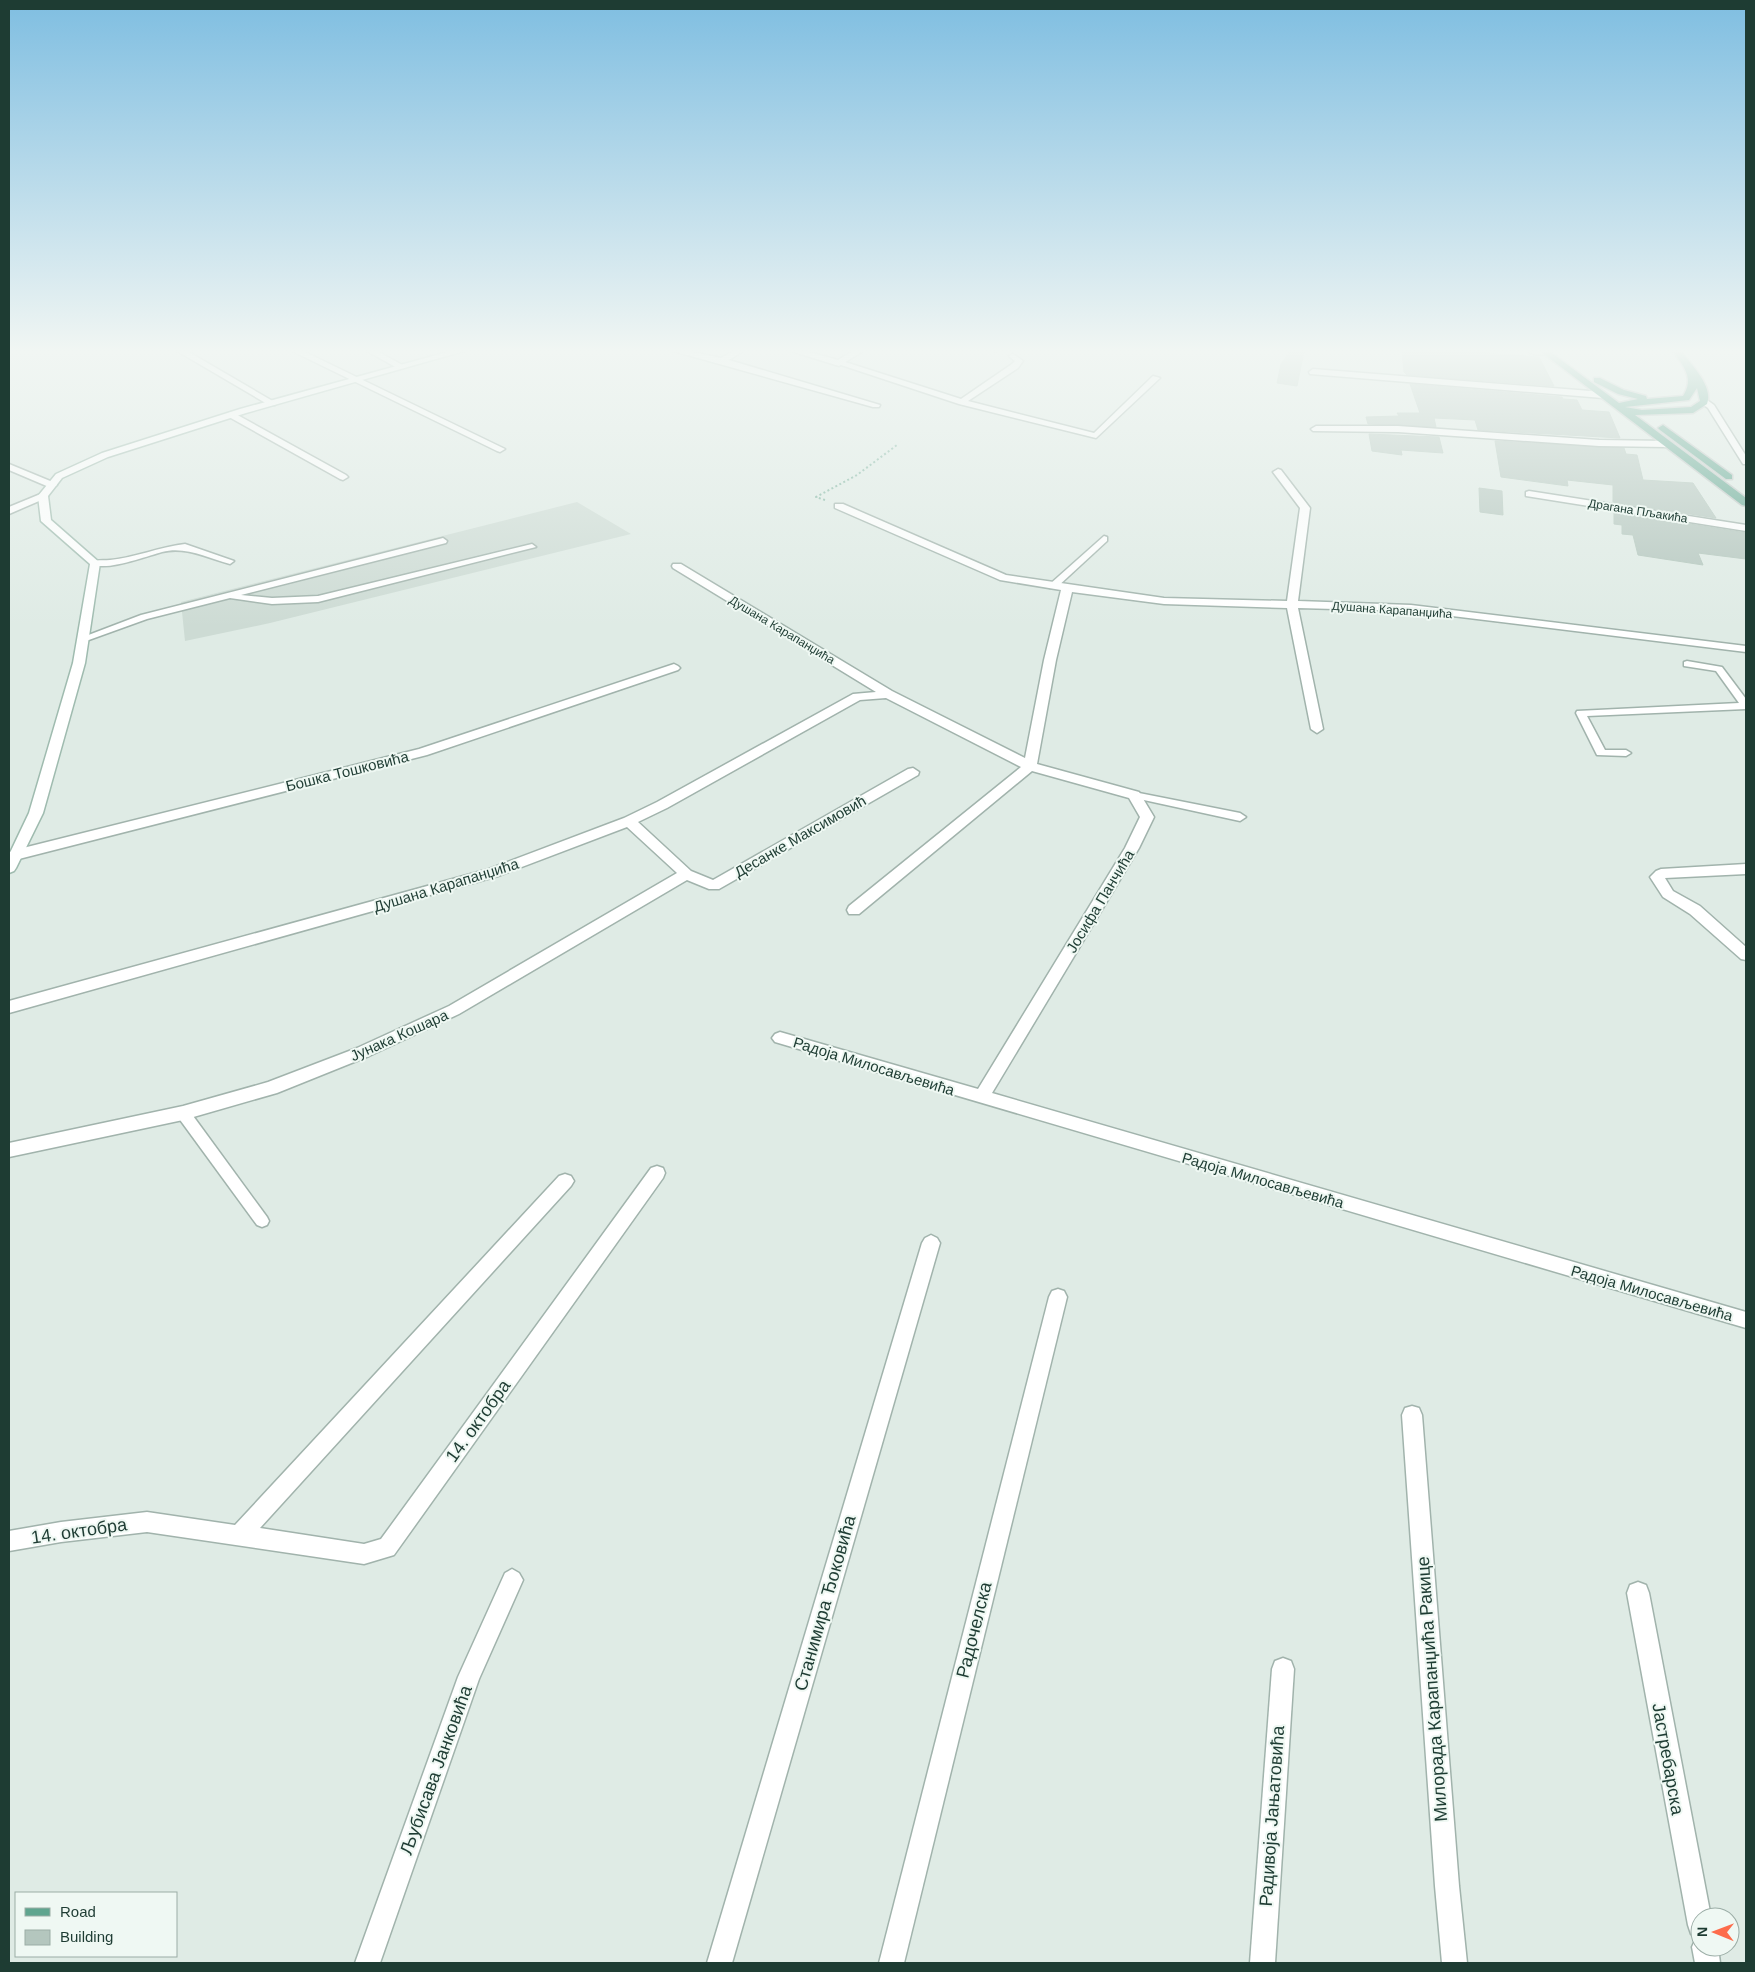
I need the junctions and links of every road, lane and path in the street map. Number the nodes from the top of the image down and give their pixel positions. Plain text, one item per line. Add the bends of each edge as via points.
1 (143, 443) edge
2 (283, 443) edge
3 (487, 443) edge
4 (1611, 443) edge
5 (1683, 443) edge
6 (1734, 443) edge
7 (1667, 444) joint
8 (897, 445) dead end
9 (500, 449) dead end
10 (1746, 462) edge
11 (9, 467) edge
12 (1278, 472) dead end
13 (344, 477) dead end
14 (52, 485) junction
15 (1739, 485) dead end
16 (1529, 494) dead end
17 (43, 496) junction
18 (1746, 503) edge
19 (839, 506) joint
20 (9, 511) edge
21 (1746, 528) edge
22 (1104, 538) dead end
23 (443, 540) dead end
24 (532, 547) dead end
25 (95, 562) junction
26 (230, 562) dead end
27 (677, 566) dead end
28 (1053, 586) junction
29 (1067, 588) junction
30 (225, 596) junction
31 (1292, 605) junction
32 (83, 639) junction
33 (1746, 649) edge
34 (1687, 664) dead end
35 (674, 668) dead end
36 (888, 694) junction
37 (1746, 706) edge
38 (1317, 729) dead end
39 (1626, 753) dead end
40 (1030, 766) junction
41 (913, 772) dead end
42 (1134, 795) junction
43 (1240, 816) dead end
44 (628, 821) junction
45 (15, 855) junction
46 (9, 868) edge
47 (1746, 869) edge
48 (686, 874) junction
49 (854, 910) dead end
50 (1746, 955) edge
51 (9, 1007) edge
52 (780, 1038) dead end
53 (981, 1098) junction
54 (183, 1113) junction
55 (9, 1150) edge
56 (657, 1173) dead end
57 (565, 1181) dead end
58 (262, 1221) dead end
59 (932, 1244) dead end
60 (1058, 1297) dead end
61 (1746, 1320) edge
62 (1412, 1415) dead end
63 (239, 1536) junction
64 (9, 1541) edge
65 (512, 1580) dead end
66 (1638, 1593) dead end
67 (1283, 1669) dead end
68 (1697, 1907) edge
69 (367, 1963) edge
70 (719, 1963) edge
71 (891, 1963) edge
72 (1262, 1963) edge
73 (1455, 1963) edge

1 - 14 street via 105,455 59,476
2 - 13 street
3 - 9 street
4 - 7 street
5 - 15 main road
6 - 10 lane
7 - 18 main road
8 - 19 path via 857,475 816,497
11 - 14 street
12 - 31 street via 1305,508
14 - 17 street
16 - 21 street, Драгана Пљакића
17 - 20 street
17 - 25 street via 46,522
19 - 28 street, Душана Карапанџића via 1004,578
22 - 28 lane
23 - 30 lane
24 - 30 lane via 318,599 272,601
25 - 26 lane via 111,563 185,547
25 - 32 street
27 - 36 street, Душана Карапанџића
28 - 29 street, Душана Карапанџића
29 - 31 street, Душана Карапанџића via 1164,601
29 - 40 street
30 - 32 lane via 144,616
31 - 33 street, Душана Карапанџића via 1411,608
31 - 38 street
32 - 45 street via 36,813
34 - 37 lane via 1719,669
35 - 45 street, Бошка Тошковића via 423,752
36 - 40 street, Душана Карапанџића
36 - 44 street, Душана Карапанџића via 856,697
37 - 39 lane via 1582,713 1601,752
40 - 42 street, Душана Карапанџића
40 - 49 street
41 - 48 street, Десанке Максимовић via 714,886
42 - 43 lane
42 - 53 street, Јосифа Панчића via 1147,817 1132,848
44 - 48 street
44 - 51 street, Душана Карапанџића via 493,873
45 - 46 street
47 - 50 street via 1661,874 1656,877 1668,894 1695,910
48 - 54 street, Јунака Кошара via 454,1010 364,1052 271,1088
52 - 53 street, Радоја Милосављевића
53 - 61 street, Радоја Милосављевића
54 - 55 street, Јунака Кошара
54 - 58 lane
56 - 63 street, 14. октобра via 387,1548 364,1554
57 - 63 street
59 - 70 street, Станимира Ђоковића
60 - 71 street, Радочелска
62 - 73 street, Милорада Карапанџића Ракице
63 - 64 street, 14. октобра via 147,1522
65 - 69 street, Љубисава Јанковића via 469,1677
66 - 68 street, Јастребарска
67 - 72 street, Радивоја Јањатовића

